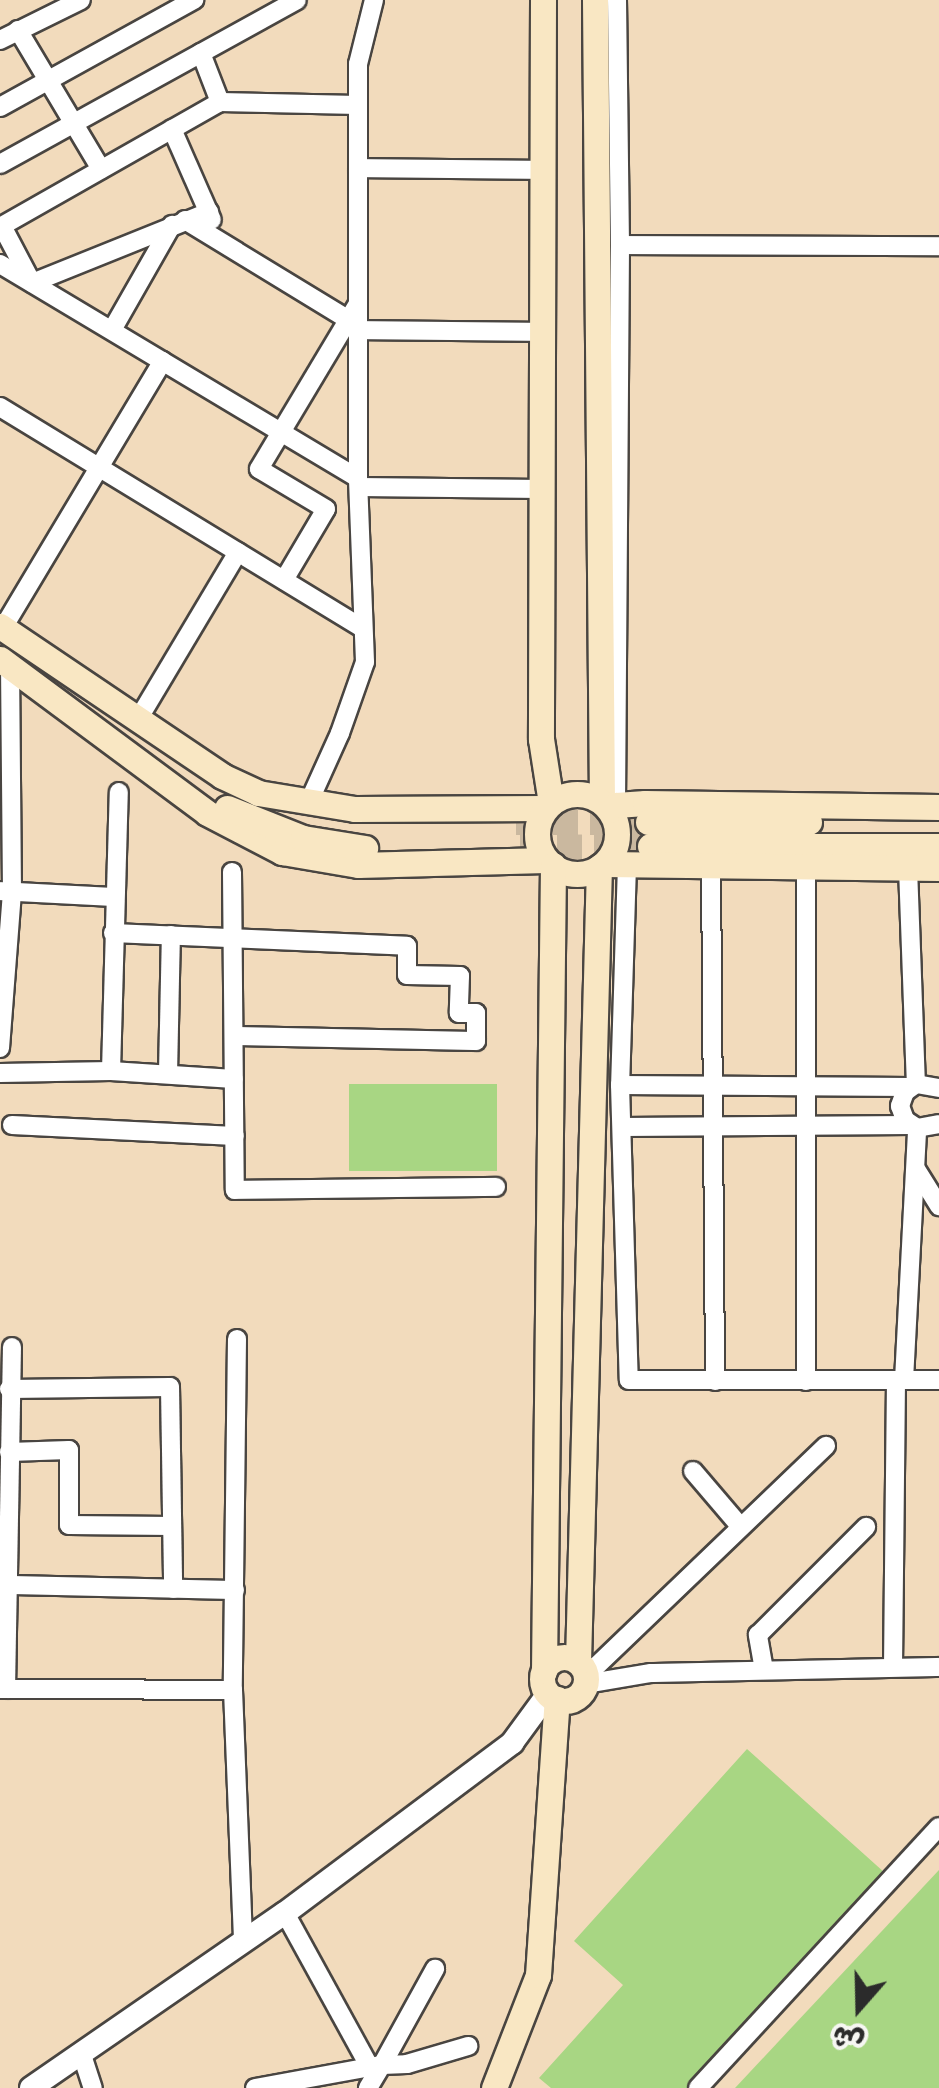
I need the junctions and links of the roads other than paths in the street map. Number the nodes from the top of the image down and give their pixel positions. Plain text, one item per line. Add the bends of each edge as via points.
1 (80, 0) edge
2 (297, 0) edge
3 (374, 0) edge
4 (543, 0) edge
5 (595, 0) edge
6 (616, 0) edge
7 (191, 1) edge
8 (18, 30) junction
9 (0, 40) edge
10 (202, 53) junction
11 (47, 81) junction
12 (220, 102) junction
13 (358, 106) junction
14 (0, 107) edge
15 (72, 124) junction
16 (172, 128) junction
17 (0, 164) edge
18 (358, 168) junction
19 (101, 169) junction
20 (543, 170) junction
21 (208, 212) junction
22 (179, 222) junction
23 (1, 226) edge
24 (223, 244) junction
25 (620, 245) junction
26 (939, 246) edge
27 (0, 264) edge
28 (32, 283) junction
29 (355, 318) junction
30 (112, 330) junction
31 (542, 332) junction
32 (163, 361) junction
33 (0, 406) edge
34 (282, 432) junction
35 (100, 467) junction
36 (358, 483) junction
37 (542, 489) junction
38 (238, 552) junction
39 (284, 580) junction
40 (1, 627) edge
41 (362, 628) junction
42 (5, 676) edge
43 (138, 718) junction
44 (141, 767) junction
45 (222, 776) junction
46 (119, 792) dead end
47 (308, 804) junction
48 (10, 806) junction
49 (548, 806) junction
50 (609, 806) junction
51 (939, 807) edge
52 (939, 822) edge
53 (0, 826) edge
54 (939, 846) edge
55 (549, 863) junction
56 (610, 865) junction
57 (711, 866) junction
58 (806, 866) junction
59 (908, 868) junction
60 (939, 868) edge
61 (232, 872) dead end
62 (6, 892) edge
63 (114, 897) junction
64 (113, 933) junction
65 (171, 935) junction
66 (232, 938) junction
67 (234, 1036) junction
68 (0, 1048) edge
69 (111, 1070) junction
70 (939, 1070) edge
71 (0, 1073) edge
72 (168, 1074) junction
73 (234, 1079) junction
74 (620, 1085) junction
75 (710, 1085) junction
76 (922, 1085) edge
77 (804, 1086) junction
78 (939, 1124) edge
79 (12, 1126) dead end
80 (622, 1126) junction
81 (711, 1126) junction
82 (805, 1126) junction
83 (914, 1127) junction
84 (235, 1136) junction
85 (916, 1169) junction
86 (496, 1188) dead end
87 (939, 1206) edge
88 (237, 1339) dead end
89 (12, 1348) dead end
90 (899, 1380) junction
91 (939, 1380) edge
92 (715, 1381) junction
93 (806, 1381) junction
94 (9, 1388) junction
95 (826, 1446) dead end
96 (9, 1452) junction
97 (693, 1471) dead end
98 (172, 1526) junction
99 (740, 1526) junction
100 (866, 1527) dead end
101 (10, 1585) junction
102 (173, 1588) junction
103 (235, 1590) junction
104 (939, 1667) edge
105 (893, 1668) junction
106 (764, 1670) junction
107 (583, 1674) junction
108 (550, 1688) junction
109 (3, 1689) edge
110 (233, 1690) junction
111 (939, 1827) edge
112 (285, 1913) junction
113 (243, 1940) junction
114 (436, 1970) dead end
115 (468, 2046) dead end
116 (82, 2055) junction
117 (375, 2065) junction
118 (32, 2088) edge
119 (93, 2088) edge
120 (255, 2088) edge
121 (368, 2088) edge
122 (494, 2088) edge
123 (698, 2088) edge

1 - 8 street
2 - 10 street
3 - 13 street via 358,64
4 - 20 main road
5 - 50 main road
6 - 25 street
7 - 11 street
8 - 9 street
8 - 11 street
10 - 12 street
10 - 15 street
11 - 14 street
11 - 15 street
12 - 13 street
12 - 16 street
13 - 18 street
15 - 17 street
15 - 19 street
16 - 19 street
16 - 21 street
18 - 20 street
18 - 29 street
19 - 23 street
20 - 31 main road
21 - 22 street
21 - 24 street
22 - 24 street
22 - 28 street
22 - 30 street
23 - 28 street
24 - 29 street
25 - 26 street
25 - 50 street
27 - 28 street
28 - 30 street
29 - 31 street
29 - 34 street
29 - 36 street
30 - 32 street
31 - 37 main road
32 - 34 street
32 - 35 street
33 - 35 street
34 - 36 street
34 - 39 street via 260,469 326,509
35 - 38 street
35 - 40 street
36 - 37 street
36 - 41 street
37 - 49 main road
38 - 39 street
38 - 43 street
39 - 41 street
40 - 43 main road
41 - 47 street via 365,662
42 - 44 main road
42 - 48 street
43 - 45 main road
44 - 45 main road via 278,831 334,845 518,834 323,817 264,803
44 - 55 main road via 234,830 315,860
45 - 47 main road via 258,793
46 - 63 street
47 - 49 main road
48 - 53 street
48 - 62 street
49 - 50 main road via 581,793
49 - 55 main road via 536,828
50 - 51 main road
50 - 56 main road via 616,844
52 - 54 main road via 649,834
55 - 56 main road via 580,874
55 - 108 main road
56 - 57 main road
56 - 74 street
56 - 107 main road
57 - 58 main road
57 - 75 street
58 - 59 main road
58 - 77 street
59 - 60 main road
59 - 76 street
61 - 66 street
62 - 63 street
62 - 68 street
63 - 64 street
64 - 65 street
64 - 69 street
65 - 66 street
65 - 72 street
66 - 67 street
66 - 67 street via 407,946 407,975 460,976 459,1013 476,1014 476,1040
67 - 73 street
69 - 71 street
69 - 72 street
70 - 76 street
72 - 73 street
73 - 84 street
74 - 75 street
74 - 80 street
75 - 77 street
75 - 81 street
76 - 77 street
76 - 83 street via 900,1106
77 - 82 street
78 - 83 street
79 - 84 street
80 - 81 street
80 - 92 street via 630,1380
81 - 82 street
81 - 92 street
82 - 83 street
82 - 93 street
83 - 85 street
84 - 86 street via 236,1190
85 - 87 street
85 - 90 street
88 - 103 street
89 - 94 street
90 - 91 street
90 - 93 street
90 - 105 street
92 - 93 street
94 - 96 street
94 - 98 street via 170,1386
95 - 99 street
96 - 98 street via 69,1450 70,1525
96 - 101 street
97 - 99 street
98 - 102 street
99 - 107 street
100 - 106 street via 758,1635
101 - 102 street
101 - 109 street
102 - 103 street
103 - 110 street
104 - 105 street
105 - 106 street
106 - 107 street
107 - 108 main road via 574,1698
107 - 108 main road via 558,1658
108 - 112 street via 512,1743
108 - 122 main road via 538,1975
109 - 110 street
110 - 113 street
111 - 123 street
112 - 113 street
112 - 117 street
113 - 116 street
114 - 117 street
115 - 117 street via 407,2064
116 - 118 street
116 - 119 street
117 - 120 street
117 - 121 street

